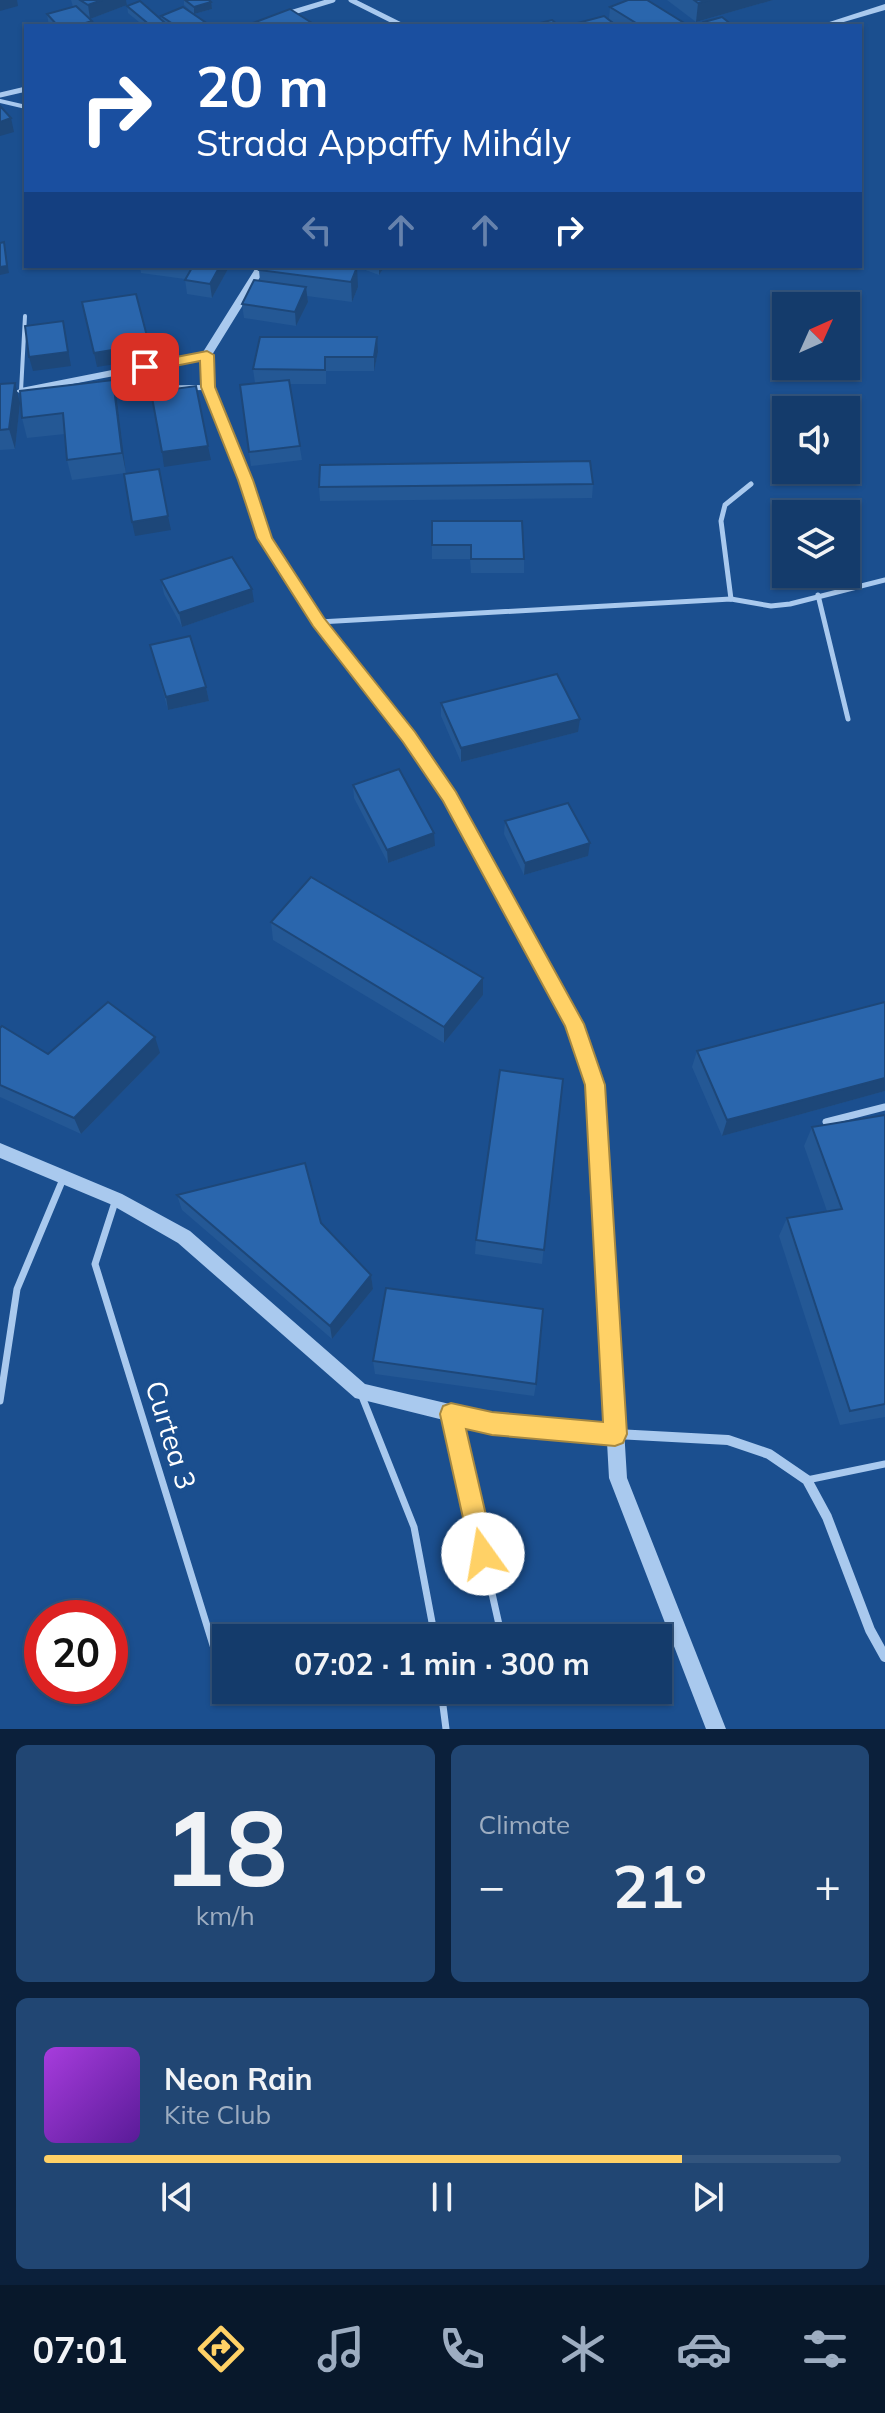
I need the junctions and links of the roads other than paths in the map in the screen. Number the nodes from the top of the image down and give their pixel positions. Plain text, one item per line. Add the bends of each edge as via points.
1 (333, 0) edge
2 (351, 0) edge
3 (885, 7) edge
4 (276, 17) edge
5 (399, 24) edge
6 (828, 24) edge
7 (24, 90) edge
8 (0, 98) edge
9 (24, 106) edge
10 (261, 268) edge
11 (25, 316) dead end
12 (207, 355) junction
13 (208, 387) junction
14 (16, 391) junction
15 (751, 484) dead end
16 (885, 580) edge
17 (818, 595) junction
18 (731, 599) junction
19 (319, 622) junction
20 (848, 719) dead end
21 (885, 1107) edge
22 (826, 1122) edge
23 (0, 1150) edge
24 (63, 1177) junction
25 (116, 1199) junction
26 (361, 1392) junction
27 (0, 1401) edge
28 (451, 1414) junction
29 (615, 1434) junction
30 (885, 1464) edge
31 (807, 1480) junction
32 (432, 1624) edge
33 (499, 1624) edge
34 (212, 1642) edge
35 (885, 1657) edge
36 (443, 1704) edge
37 (446, 1729) edge
38 (716, 1729) edge

1 - 4 street
2 - 5 street
3 - 6 street
7 - 8 street
8 - 9 lane
10 - 12 street
11 - 14 lane
12 - 13 street
12 - 14 street
13 - 14 street
13 - 19 street via 265,538
15 - 18 lane via 725,505 721,521
16 - 17 lane
17 - 18 lane via 771,606
17 - 20 lane
18 - 19 lane
19 - 29 street via 450,797 574,1024 595,1085
21 - 22 lane
23 - 24 street
24 - 25 street
24 - 27 lane via 17,1289
25 - 26 street via 184,1237
25 - 34 lane, Curtea 3 via 95,1264
26 - 28 street
26 - 32 lane via 414,1527
28 - 29 street
28 - 33 lane
29 - 31 street via 728,1440 769,1454
29 - 38 street via 618,1478 637,1534
30 - 31 lane
31 - 35 street
36 - 37 lane

